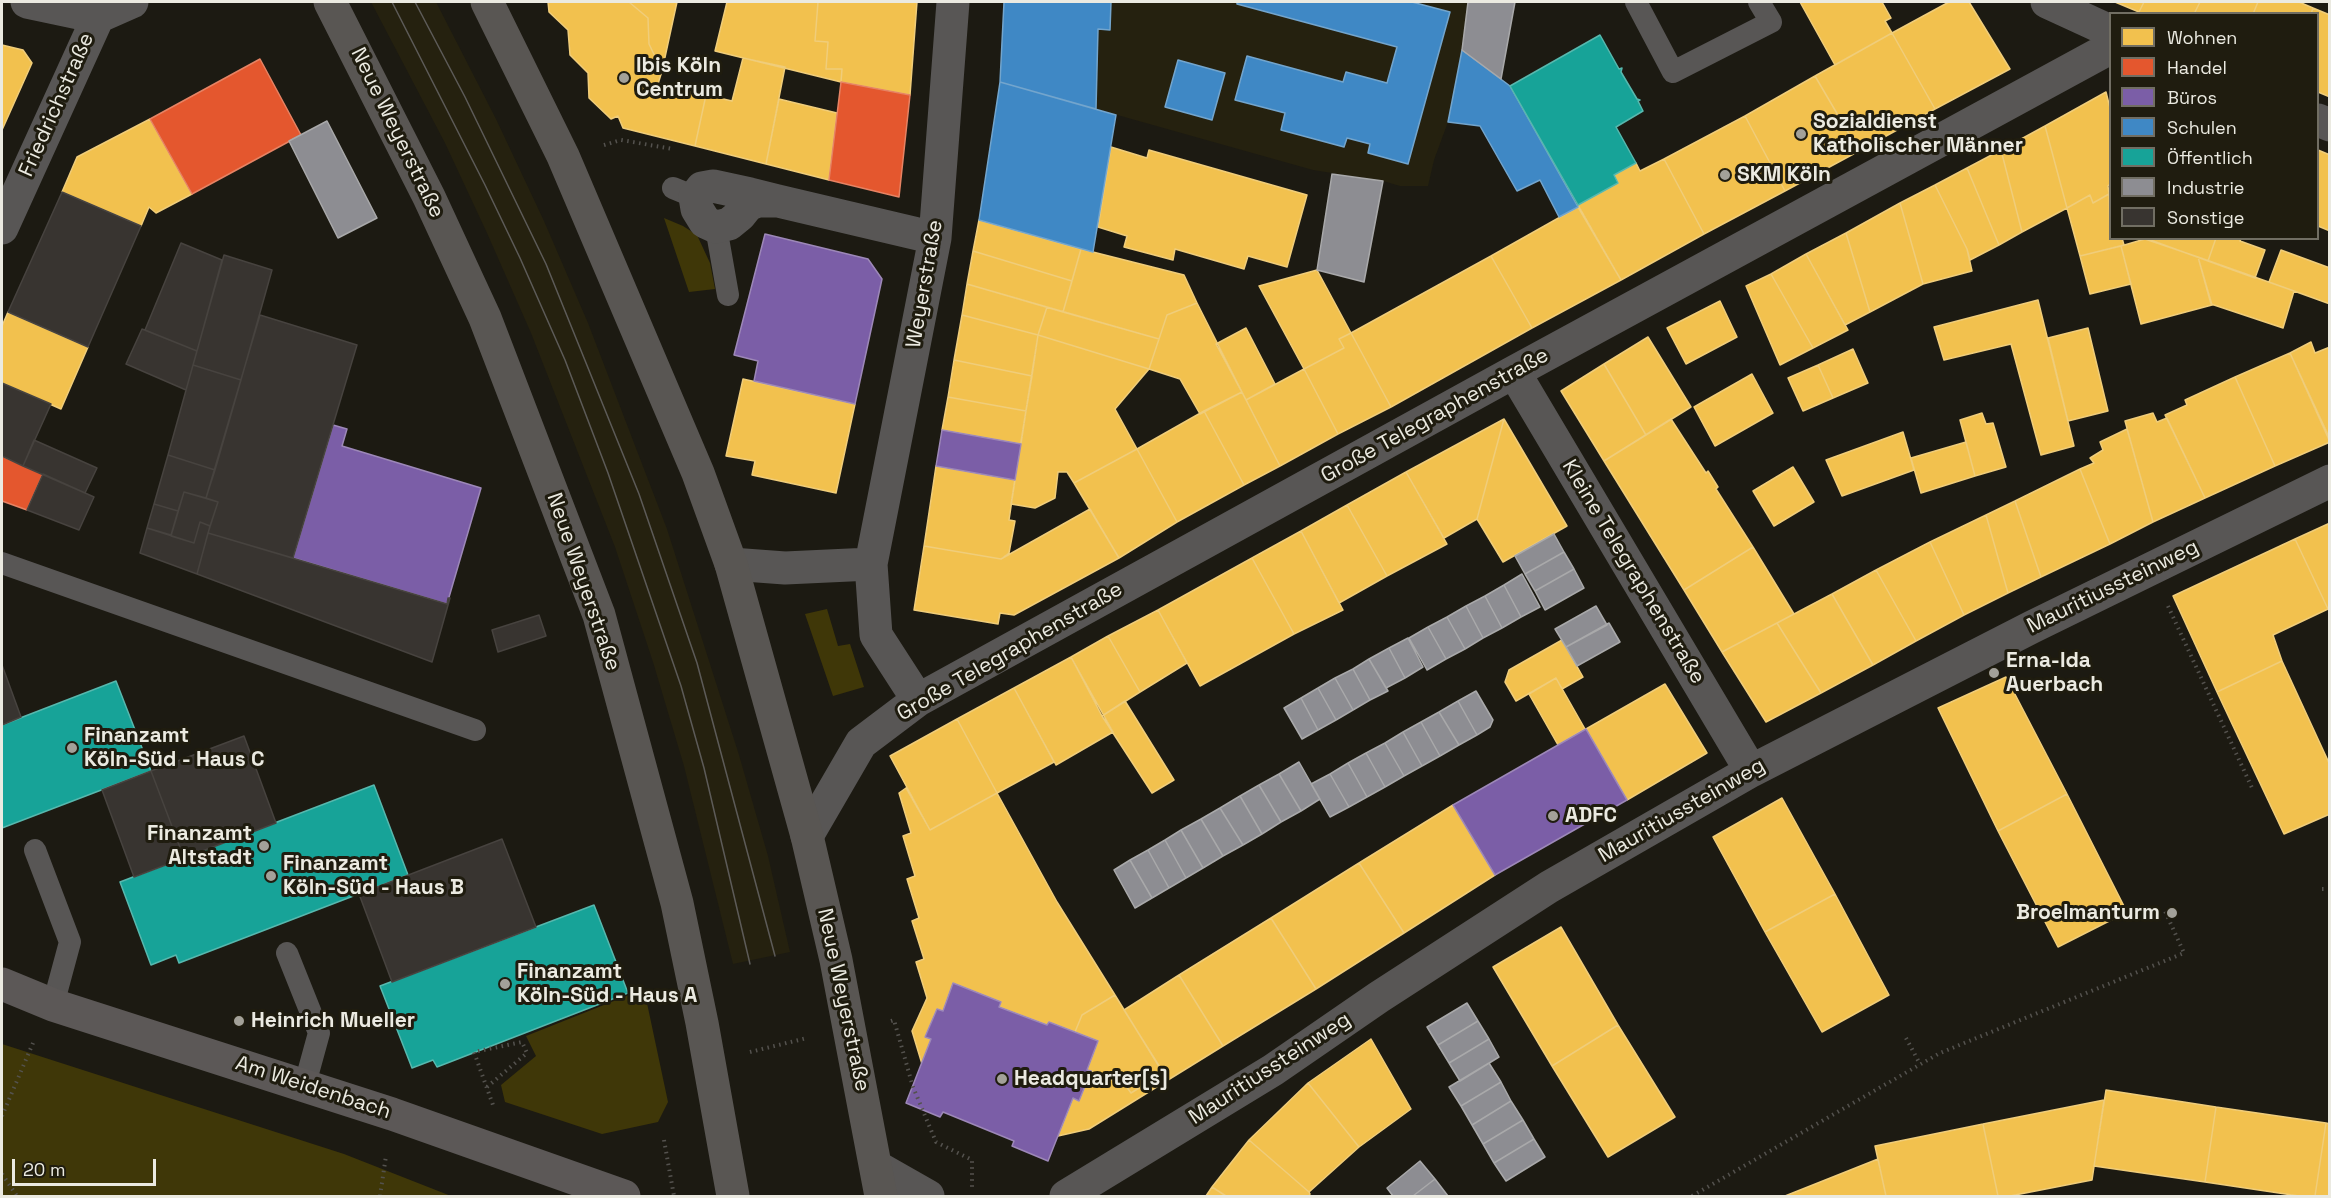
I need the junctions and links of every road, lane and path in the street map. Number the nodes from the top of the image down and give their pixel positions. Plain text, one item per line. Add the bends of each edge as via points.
1 (27, 2) edge
2 (132, 2) edge
3 (330, 2) edge
4 (487, 2) edge
5 (952, 2) edge
6 (1636, 2) edge
7 (1759, 2) edge
8 (2047, 2) edge
9 (98, 17) junction
10 (2109, 31) edge
11 (2109, 49) edge
12 (680, 151) dead end
13 (563, 156) junction
14 (778, 201) junction
15 (716, 227) junction
16 (2, 228) edge
17 (935, 238) junction
18 (728, 295) dead end
19 (1514, 372) junction
20 (2330, 481) edge
21 (2, 563) edge
22 (731, 564) junction
23 (871, 564) junction
24 (2150, 567) junction
25 (918, 700) junction
26 (475, 730) dead end
27 (1751, 771) junction
28 (2253, 790) dead end
29 (807, 836) junction
30 (35, 850) dead end
31 (2330, 888) edge
32 (2322, 890) dead end
33 (2165, 911) dead end
34 (287, 953) dead end
35 (2, 984) edge
36 (51, 1005) junction
37 (886, 1022) dead end
38 (816, 1036) dead end
39 (1906, 1038) dead end
40 (744, 1053) dead end
41 (1920, 1064) junction
42 (484, 1079) dead end
43 (305, 1084) junction
44 (487, 1087) dead end
45 (2, 1116) edge
46 (664, 1140) dead end
47 (2, 1174) edge
48 (879, 1182) edge
49 (971, 1196) edge
50 (17, 1197) edge
51 (624, 1197) edge
52 (674, 1197) edge
53 (733, 1197) edge
54 (928, 1197) edge
55 (1066, 1197) edge
56 (1692, 1197) edge

1 - 9 street
2 - 9 street, Friedrichstraße
3 - 53 main road, Neue Weyerstraße via 429,197 485,318 599,615 677,903
4 - 13 main road, Neue Weyerstraße
5 - 17 street, Weyerstraße
6 - 7 lane via 1673,72 1771,22
8 - 10 street
9 - 16 street, Friedrichstraße
11 - 19 street, Große Telegraphenstraße
12 - 13 path via 621,140
13 - 22 main road, Neue Weyerstraße via 698,472
14 - 15 street via 748,205 729,224
14 - 15 street via 713,186 684,193 705,222
14 - 17 street
15 - 18 lane
17 - 23 street, Weyerstraße
19 - 25 street, Große Telegraphenstraße
19 - 27 street, Kleine Telegraphenstraße
20 - 24 street, Mauritiussteinweg
21 - 26 lane
22 - 23 street via 785,568
22 - 29 main road, Neue Weyerstraße
23 - 25 street, Weyerstraße via 876,635
24 - 27 street, Mauritiussteinweg
24 - 28 path
25 - 29 street, Große Telegraphenstraße via 861,743
27 - 55 street, Mauritiussteinweg via 1549,887 1273,1070
29 - 48 main road, Neue Weyerstraße via 836,960
30 - 36 lane via 70,942
31 - 32 path
33 - 41 path via 2184,953
34 - 43 lane via 319,1033
35 - 36 street, Am Weidenbach
36 - 43 street, Am Weidenbach
36 - 45 path
37 - 49 path via 894,1020 912,1087 936,1142 972,1160
38 - 40 path
39 - 41 path
41 - 56 path
42 - 44 path via 474,1052 522,1042 527,1053
43 - 51 street, Am Weidenbach
46 - 52 path
47 - 50 path
48 - 54 street

